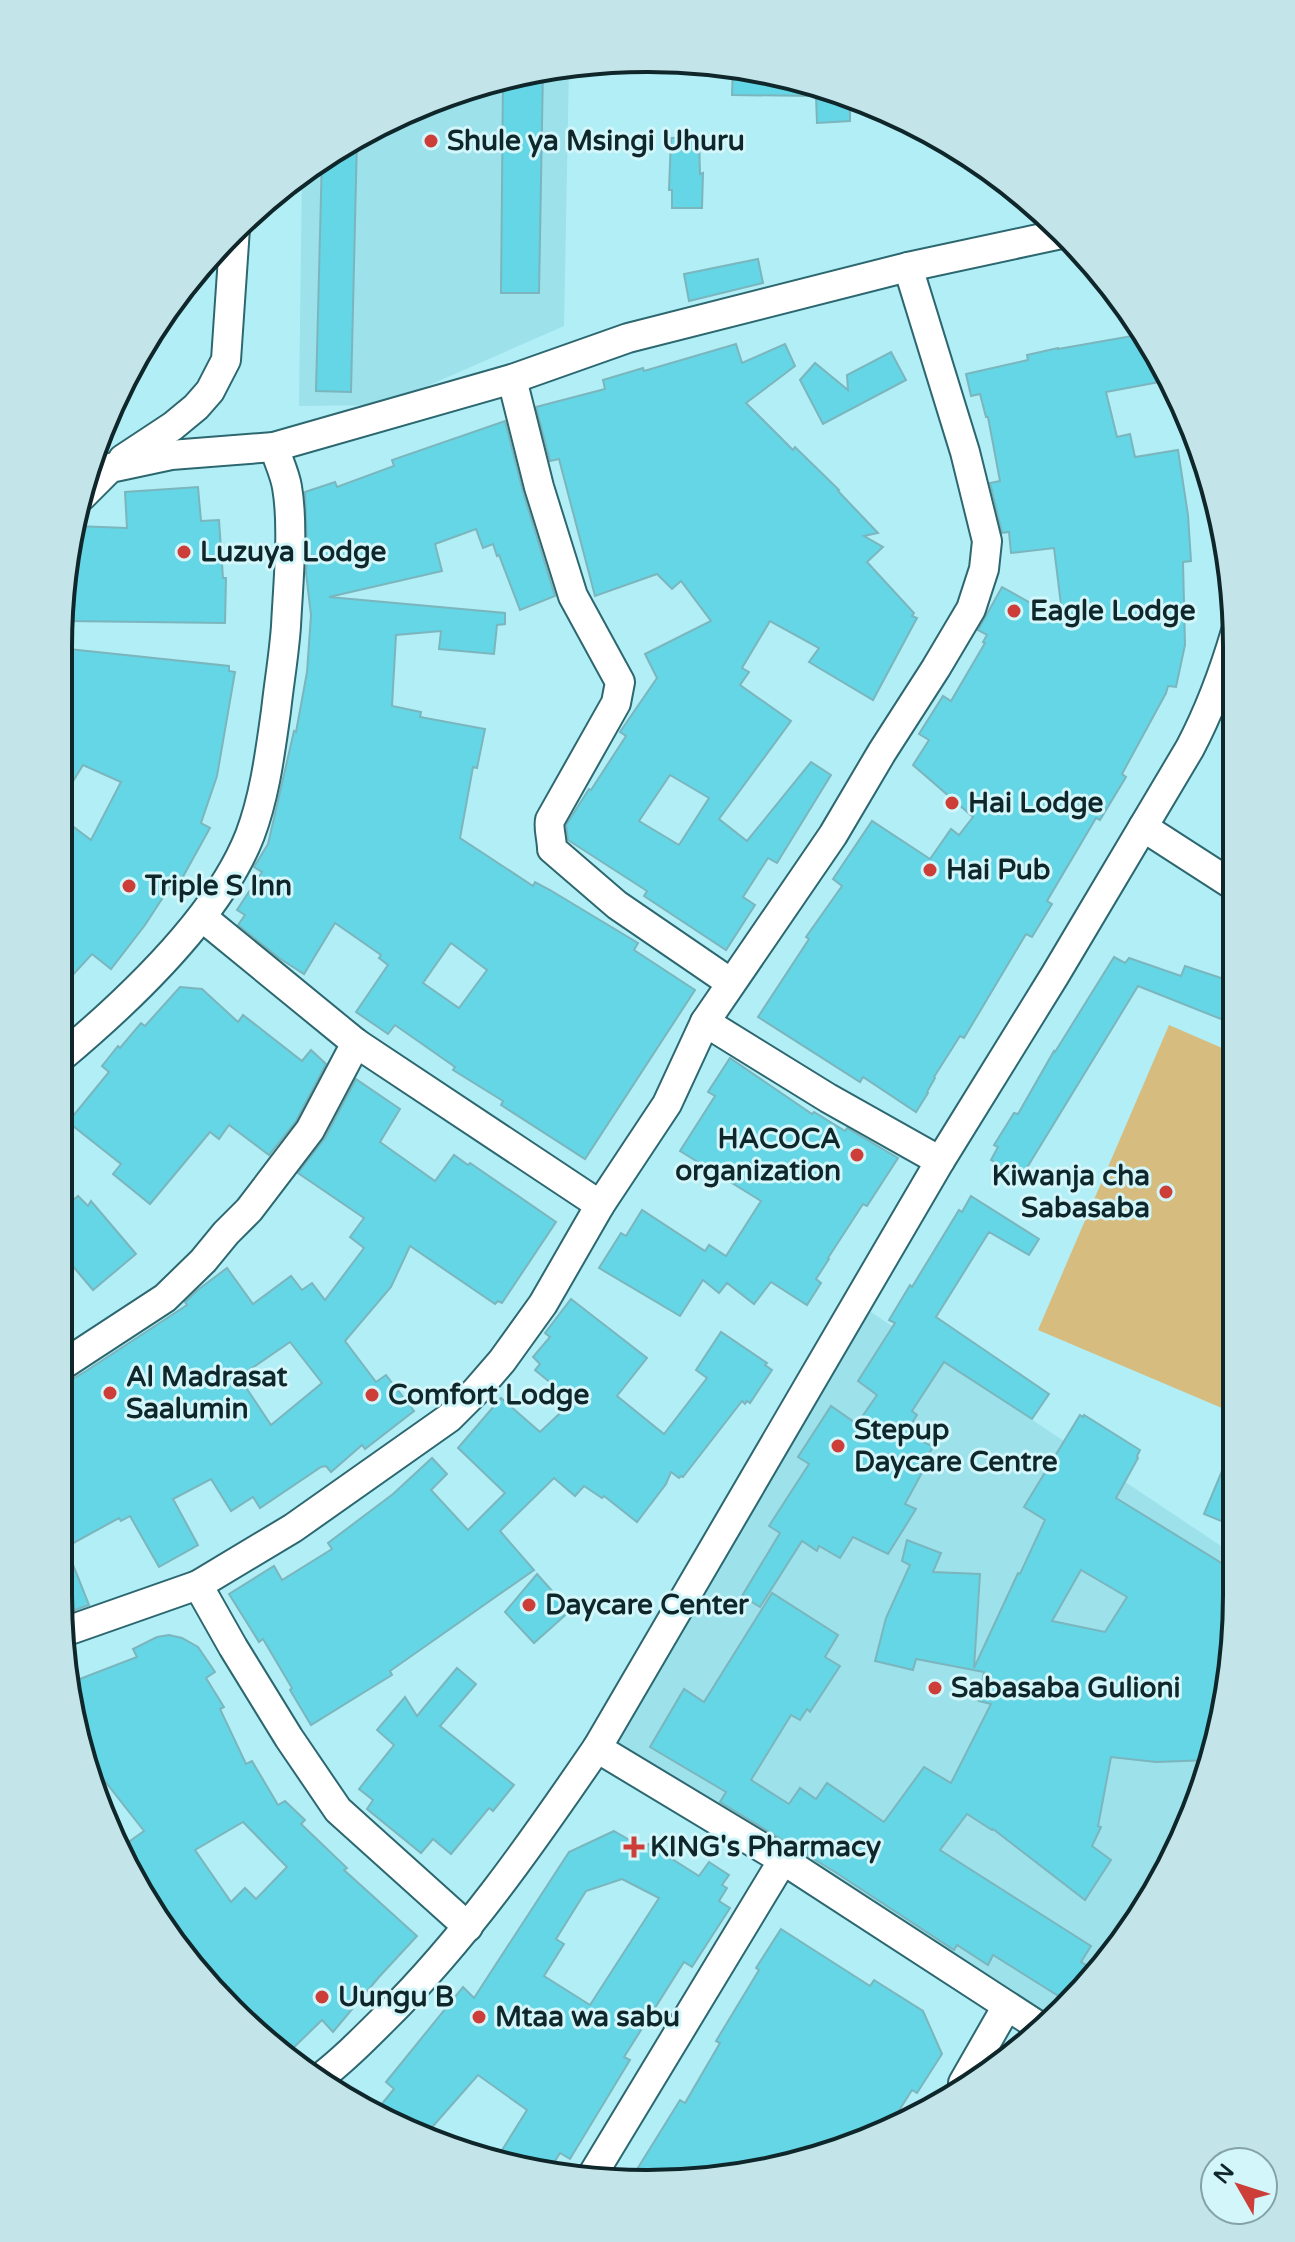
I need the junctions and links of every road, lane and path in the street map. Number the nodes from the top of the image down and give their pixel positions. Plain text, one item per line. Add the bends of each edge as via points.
1 (1049, 237) edge
2 (234, 249) edge
3 (908, 267) junction
4 (512, 379) junction
5 (274, 447) junction
6 (110, 468) junction
7 (98, 480) edge
8 (1223, 673) edge
9 (1143, 827) junction
10 (1223, 879) edge
11 (202, 917) junction
12 (731, 983) junction
13 (705, 1022) junction
14 (356, 1043) junction
15 (72, 1047) edge
16 (940, 1161) junction
17 (600, 1205) junction
18 (72, 1358) edge
19 (198, 1585) junction
20 (73, 1629) edge
21 (597, 1748) junction
22 (783, 1860) junction
23 (468, 1927) junction
24 (1007, 2006) junction
25 (1032, 2022) edge
26 (970, 2071) edge
27 (327, 2073) edge
28 (597, 2168) edge

1 - 3 street
2 - 6 street via 226,360 216,381 173,426
3 - 4 street via 628,338
3 - 12 street via 965,452 987,541 984,569 971,609 936,668 833,835
4 - 5 street
4 - 12 street via 573,596 620,682 616,703 550,820 552,849 617,905
5 - 6 street via 171,455
5 - 11 street via 287,486 289,541 284,644 269,765 249,838
6 - 7 street
8 - 9 street via 1190,748
9 - 10 street
9 - 16 street
11 - 14 street
11 - 15 street
12 - 13 street
13 - 16 street
13 - 17 street via 667,1104
14 - 17 street
14 - 18 street via 310,1130 203,1261 165,1298
16 - 21 street
17 - 19 street via 543,1304 449,1418 293,1528
19 - 20 street
19 - 23 street via 338,1810
21 - 22 street
21 - 23 street
22 - 24 street
22 - 28 street
23 - 27 street via 417,1987
24 - 25 street
24 - 26 street

